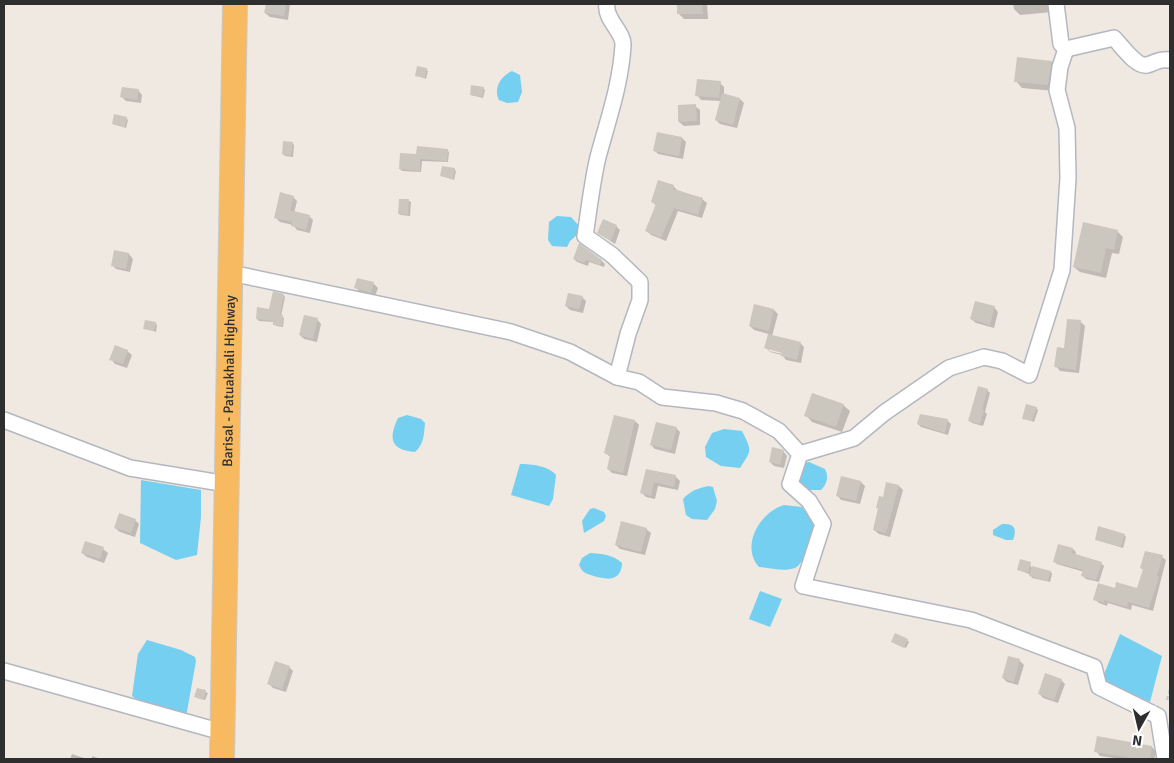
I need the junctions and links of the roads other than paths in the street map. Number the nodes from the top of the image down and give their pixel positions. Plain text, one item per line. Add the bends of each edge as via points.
1 (235, 4) edge
2 (607, 4) edge
3 (1056, 4) edge
4 (1066, 49) junction
5 (1170, 60) edge
6 (231, 273) junction
7 (618, 377) junction
8 (4, 420) edge
9 (800, 454) junction
10 (227, 484) junction
11 (4, 671) edge
12 (222, 732) junction
13 (222, 759) edge
14 (1165, 759) edge

1 - 6 highway, Barisal - Patuakhali Highway
2 - 7 street via 612,23 624,42 620,76 598,160 585,236 612,255 640,282 640,300
3 - 4 street via 1061,44
4 - 5 street via 1114,38 1138,64
4 - 9 street via 1057,90 1067,128 1068,178 1062,270 1028,375 1002,361 984,357 949,368 854,438
6 - 7 street via 511,332 570,352
6 - 10 highway, Barisal - Patuakhali Highway
7 - 9 street via 639,382 662,397 716,403 744,410 779,431
8 - 10 street via 130,468
9 - 14 street via 790,484 809,501 823,524 803,586 971,620 1094,666 1098,687 1158,716
10 - 12 highway, Barisal - Patuakhali Highway
11 - 12 street
12 - 13 highway, Barisal - Patuakhali Highway

